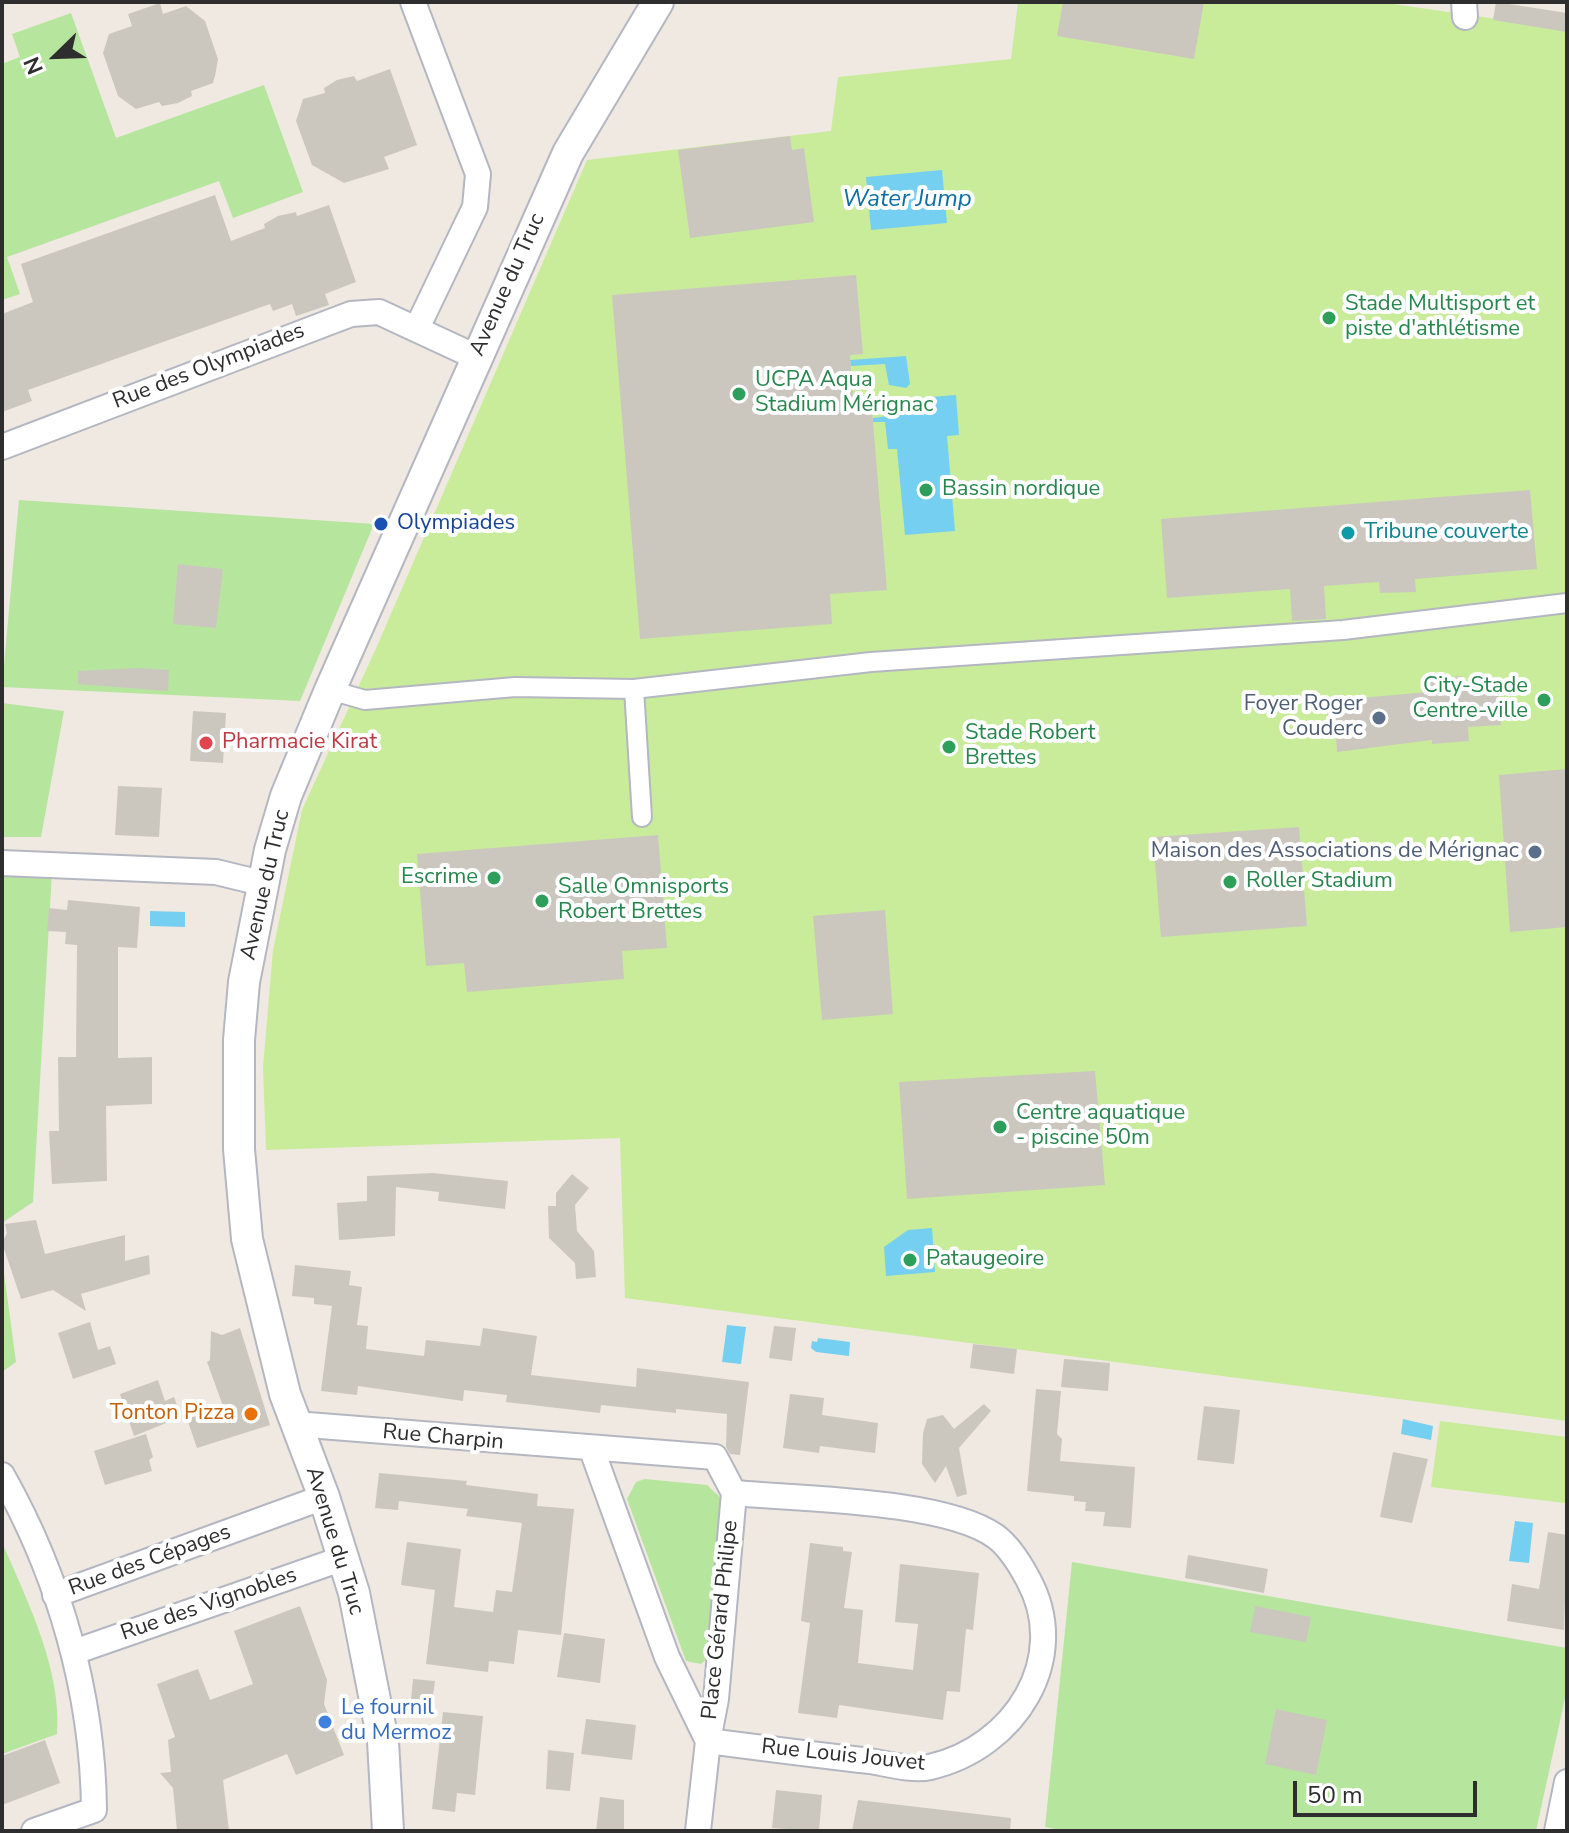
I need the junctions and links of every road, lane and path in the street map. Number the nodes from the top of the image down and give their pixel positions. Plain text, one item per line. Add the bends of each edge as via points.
1 (413, 2) edge
2 (658, 2) edge
3 (417, 328) junction
4 (476, 357) junction
5 (2, 447) edge
6 (1567, 603) edge
7 (634, 689) junction
8 (330, 690) junction
9 (642, 817) dead end
10 (2, 863) edge
11 (261, 883) junction
12 (295, 1424) junction
13 (592, 1450) junction
14 (2, 1475) edge
15 (734, 1493) junction
16 (324, 1497) junction
17 (344, 1558) junction
18 (55, 1595) junction
19 (74, 1652) junction
20 (708, 1741) junction
21 (1567, 1782) edge
22 (34, 1831) edge
23 (388, 1831) edge
24 (698, 1831) edge
25 (1557, 1831) edge

1 - 3 street via 478,174 475,207
2 - 4 street, Avenue du Truc via 568,153
3 - 4 street, Rue des Olympiades
3 - 5 street, Rue des Olympiades via 379,312 351,314
4 - 8 street, Avenue du Truc
6 - 7 street via 1343,630 871,662
7 - 8 street via 515,687 365,700
7 - 9 street
8 - 11 street, Avenue du Truc via 286,796
10 - 11 street via 216,872
11 - 12 street, Avenue du Truc via 239,1040 239,1149 247,1239 261,1309
12 - 13 street, Rue Charpin
12 - 16 street, Avenue du Truc
13 - 15 street, Place Gérard Philipe via 715,1457
13 - 20 street, Place Gérard Philipe via 667,1657
14 - 18 street, Rue des Cépages via 34,1532
15 - 20 street, Place Gérard Philipe
15 - 20 street, Rue Louis Jouvet via 945,1513 996,1536 1020,1562 1038,1596 1046,1639 1038,1678 1022,1707 999,1732 966,1756 927,1768
16 - 17 street, Avenue du Truc
16 - 18 street, Rue des Cépages
17 - 19 street, Rue des Vignobles
17 - 23 street, Avenue du Truc via 383,1741
18 - 19 street
19 - 22 street via 93,1762 94,1810
20 - 24 street
21 - 25 street

